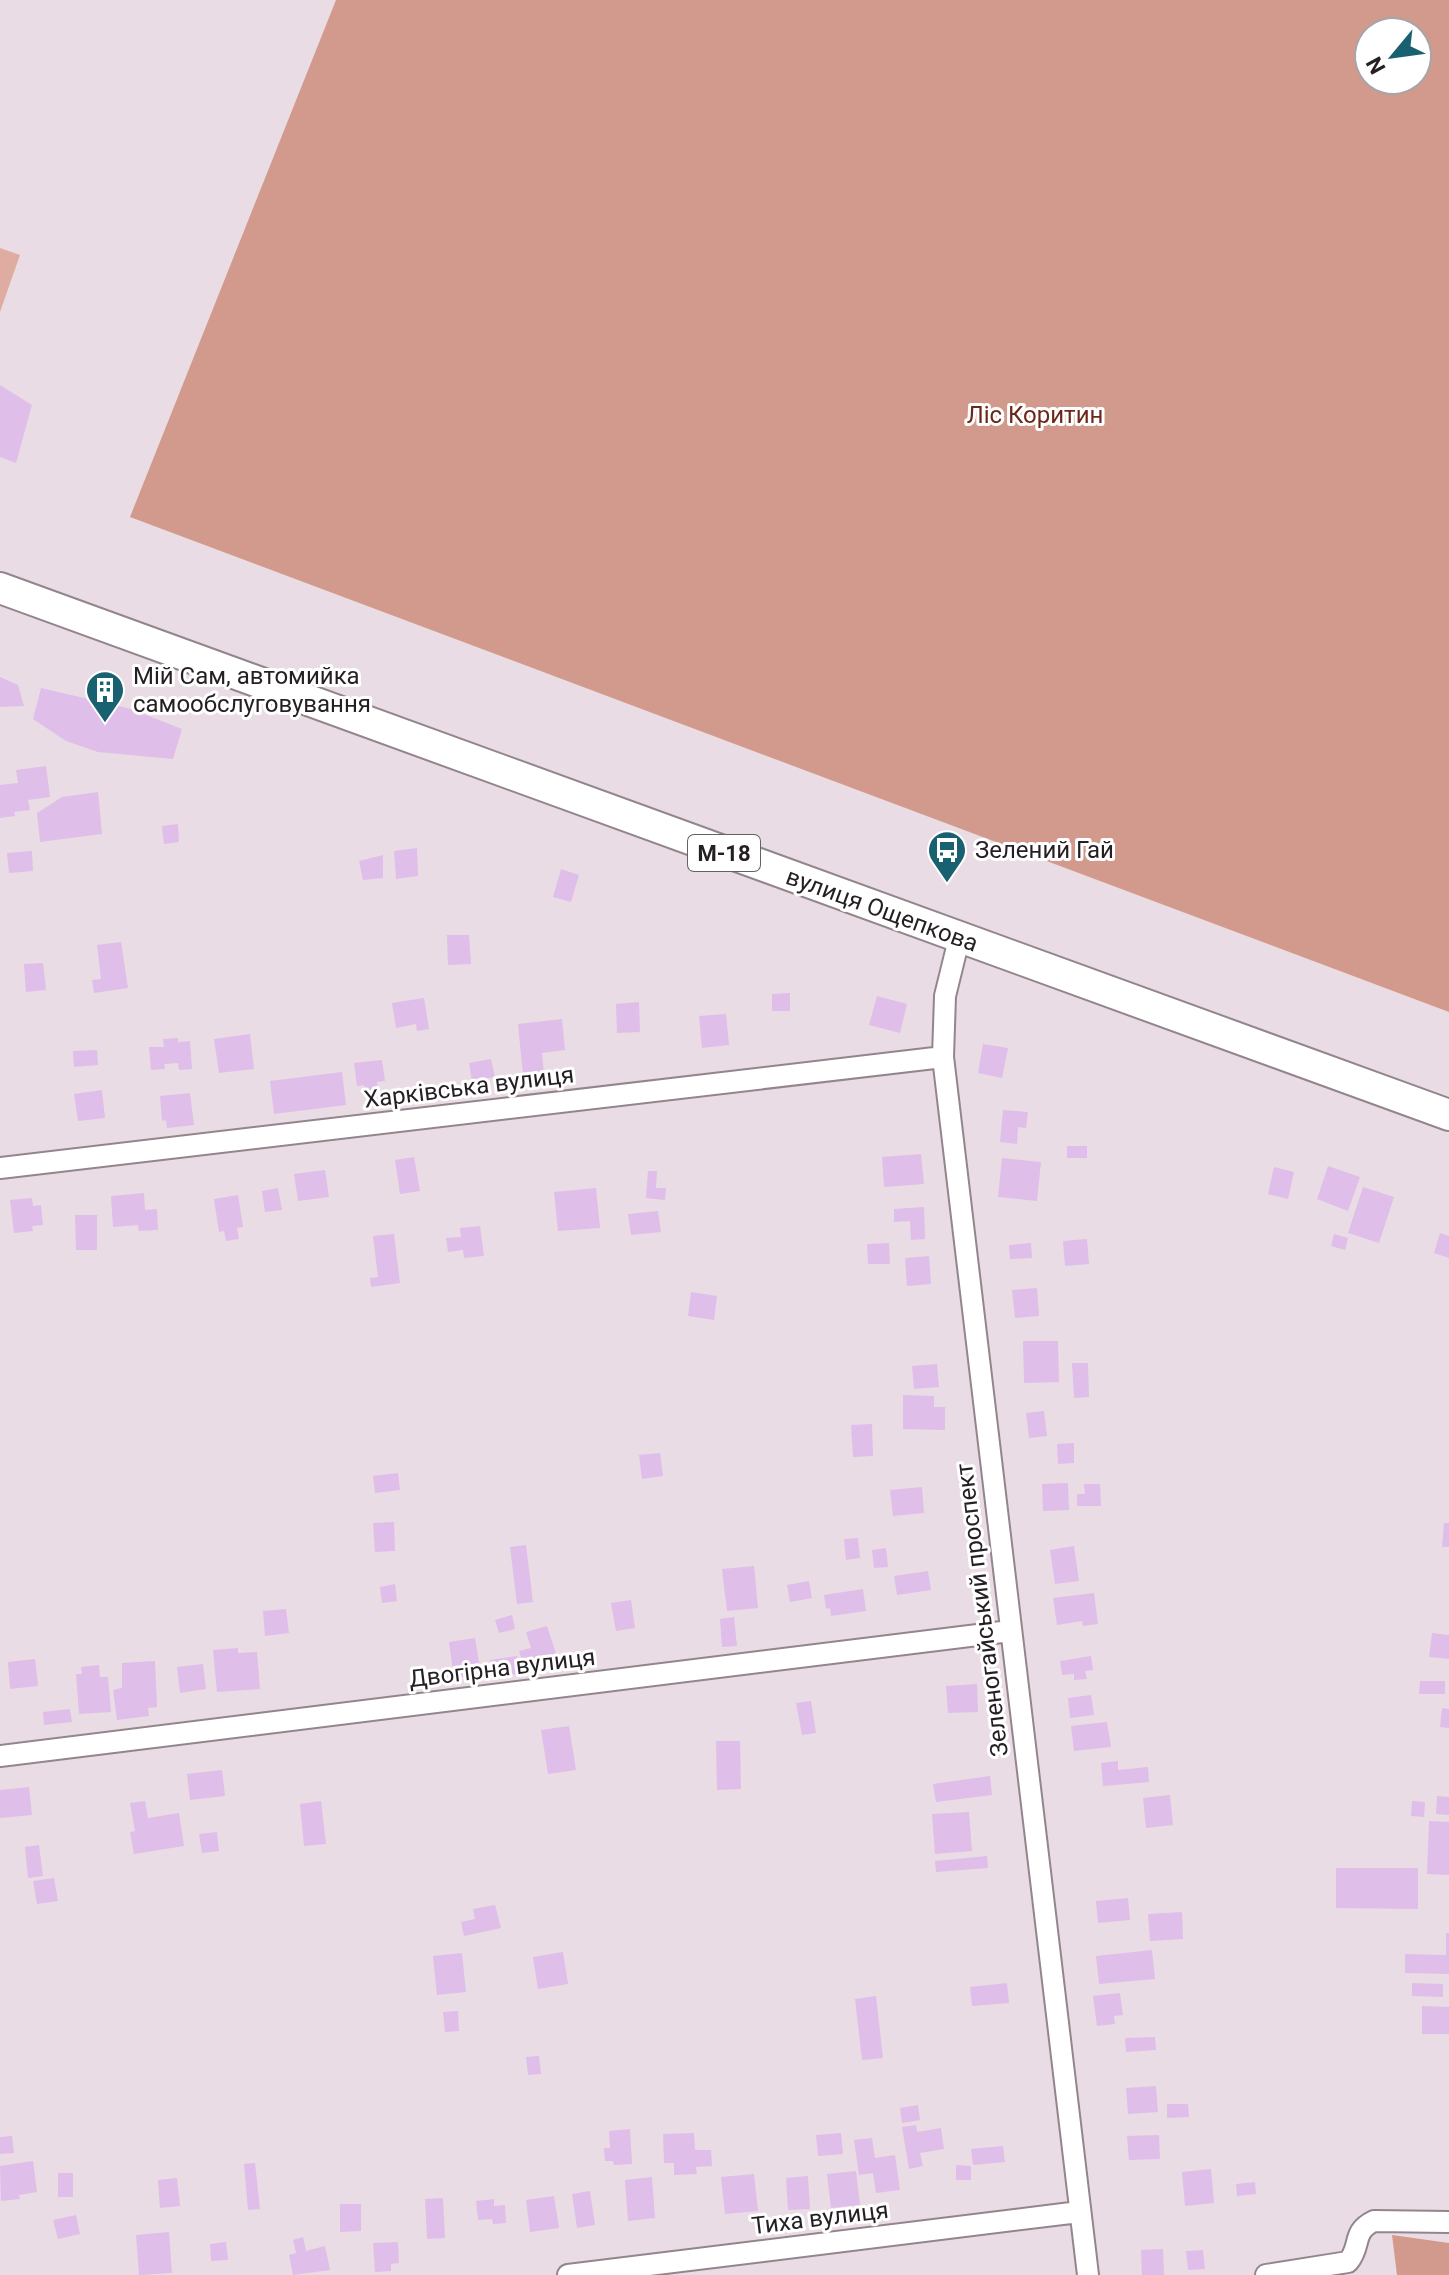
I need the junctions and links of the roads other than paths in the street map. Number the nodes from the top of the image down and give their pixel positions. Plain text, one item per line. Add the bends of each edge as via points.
1 (0, 588) edge
2 (959, 939) junction
3 (943, 1057) junction
4 (1449, 1115) edge
5 (0, 1168) edge
6 (1010, 1631) junction
7 (0, 1756) edge
8 (1079, 2212) junction
9 (1449, 2222) edge
10 (568, 2275) edge
11 (1088, 2275) edge
12 (1266, 2275) edge

1 - 2 highway, вулиця Ощепкова / М-18
2 - 3 street, Зеленогайський проспект via 945,996
2 - 4 highway, вулиця Ощепкова / М-18
3 - 5 street, Харківська вулиця
3 - 6 street, Зеленогайський проспект
6 - 7 street, Двогірна вулиця
6 - 8 street, Зеленогайський проспект
8 - 10 street, Тиха вулиця
8 - 11 street, Зеленогайський проспект
9 - 12 street via 1374,2221 1357,2236 1348,2262

